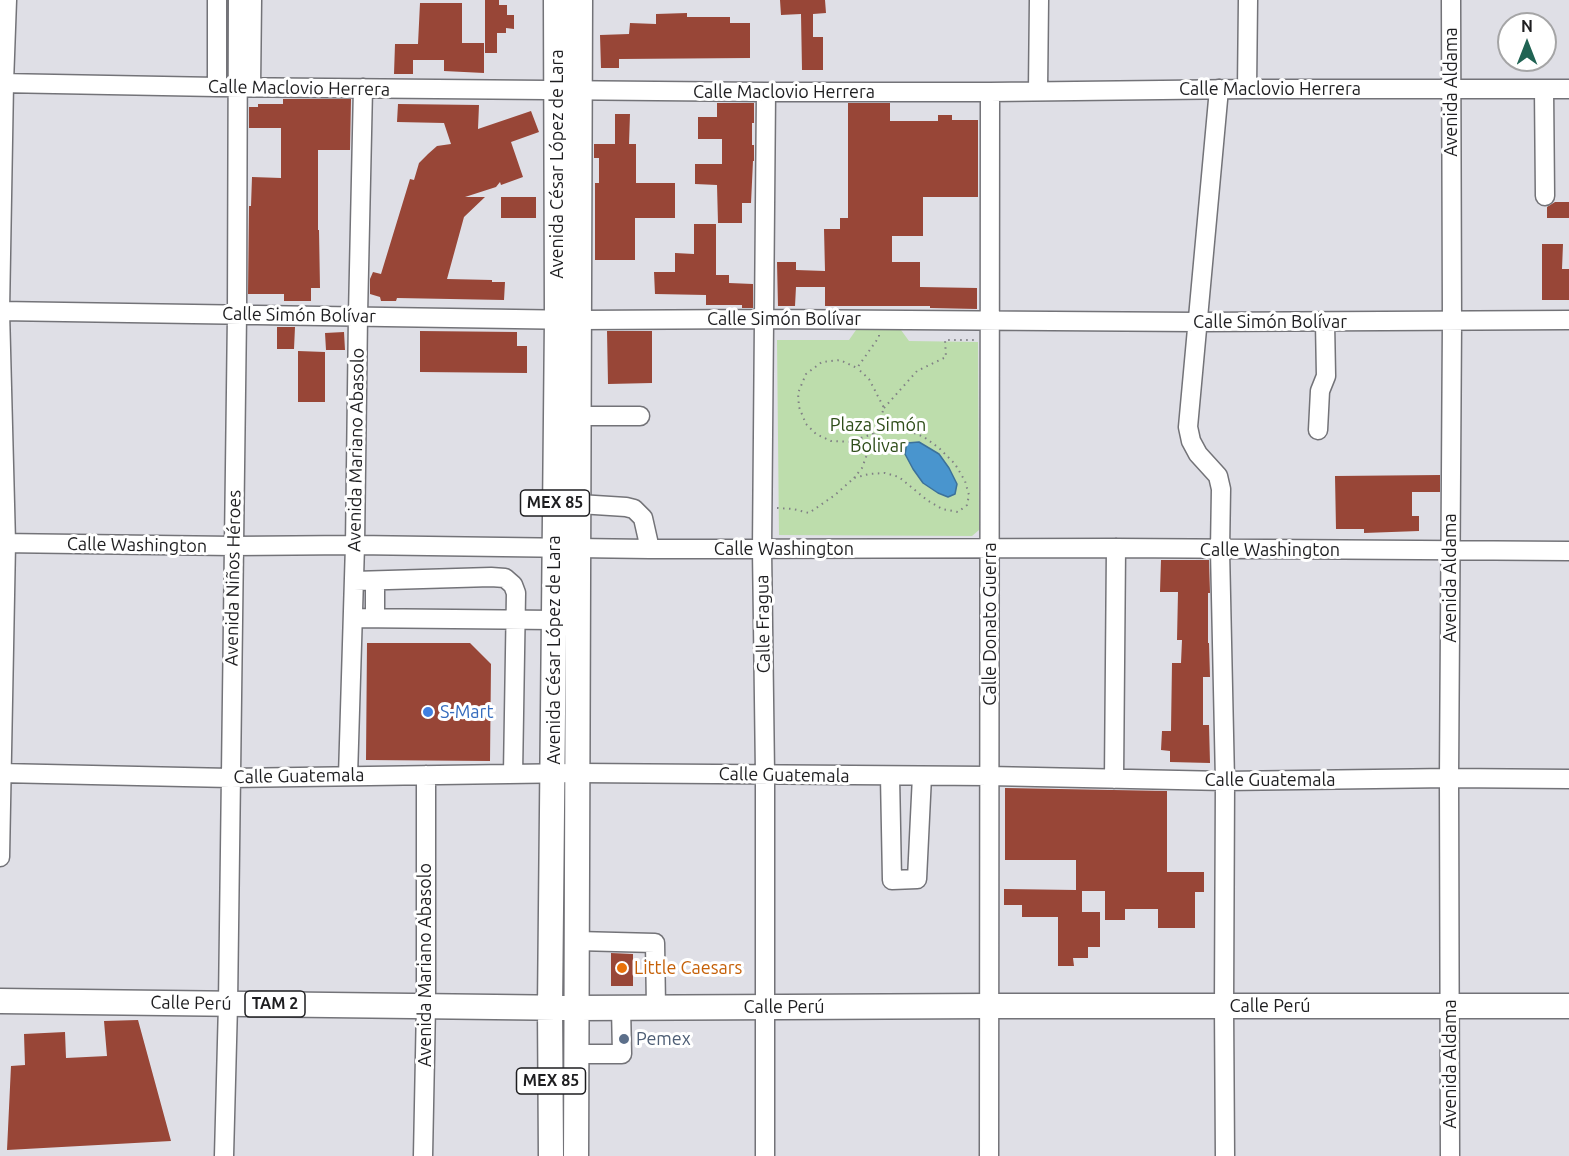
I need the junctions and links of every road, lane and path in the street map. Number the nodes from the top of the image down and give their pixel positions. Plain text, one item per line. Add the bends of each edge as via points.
1 (7, 0) edge
2 (217, 0) edge
3 (238, 0) edge
4 (252, 0) edge
5 (556, 0) edge
6 (580, 0) edge
7 (1039, 0) edge
8 (1248, 0) edge
9 (1451, 0) edge
10 (2, 83) edge
11 (244, 86) junction
12 (217, 87) junction
13 (363, 88) junction
14 (1247, 88) junction
15 (1219, 89) junction
16 (1451, 89) junction
17 (1544, 89) junction
18 (1569, 89) edge
19 (568, 90) junction
20 (1038, 90) junction
21 (766, 92) junction
22 (990, 92) junction
23 (1545, 196) dead end
24 (0, 311) edge
25 (237, 314) junction
26 (358, 315) junction
27 (568, 319) junction
28 (763, 319) junction
29 (879, 320) junction
30 (990, 321) junction
31 (1569, 321) edge
32 (1197, 322) junction
33 (1325, 322) junction
34 (1452, 322) junction
35 (990, 340) junction
36 (857, 368) junction
37 (884, 408) junction
38 (579, 416) junction
39 (640, 416) dead end
40 (1318, 430) dead end
41 (854, 477) junction
42 (579, 504) junction
43 (762, 508) junction
44 (3, 543) edge
45 (356, 545) junction
46 (233, 546) junction
47 (554, 548) junction
48 (579, 548) junction
49 (1116, 548) junction
50 (650, 549) junction
51 (762, 549) junction
52 (990, 549) junction
53 (1220, 550) junction
54 (1450, 550) junction
55 (1569, 551) edge
56 (354, 581) junction
57 (375, 581) junction
58 (353, 618) junction
59 (375, 618) junction
60 (516, 620) junction
61 (554, 620) junction
62 (1, 773) edge
63 (553, 773) junction
64 (578, 773) junction
65 (513, 774) junction
66 (765, 774) junction
67 (426, 775) junction
68 (348, 776) junction
69 (891, 776) junction
70 (922, 776) junction
71 (989, 776) junction
72 (230, 778) junction
73 (1449, 778) junction
74 (1114, 779) junction
75 (1569, 779) edge
76 (1225, 781) junction
77 (0, 856) edge
78 (577, 941) junction
79 (0, 1001) edge
80 (228, 1004) junction
81 (426, 1005) junction
82 (989, 1006) junction
83 (1224, 1006) junction
84 (1450, 1006) junction
85 (1569, 1006) edge
86 (550, 1007) junction
87 (621, 1007) junction
88 (656, 1007) junction
89 (765, 1007) junction
90 (576, 1008) junction
91 (576, 1054) junction
92 (224, 1156) edge
93 (423, 1156) edge
94 (551, 1156) edge
95 (576, 1156) edge
96 (765, 1156) edge
97 (989, 1156) edge
98 (1225, 1156) edge
99 (1450, 1156) edge

1 - 10 street
2 - 12 street
3 - 11 street, Avenida Niños Héroes
4 - 11 street
5 - 19 main road, Avenida César López de Lara / MEX 85
6 - 19 main road, Avenida César López de Lara / MEX 85
7 - 20 street
8 - 14 street
9 - 16 street, Avenida Aldama
10 - 12 street, Calle Maclovio Herrera
10 - 24 street
11 - 12 street, Calle Maclovio Herrera
11 - 13 street, Calle Maclovio Herrera
11 - 25 street, Avenida Niños Héroes
13 - 19 street, Calle Maclovio Herrera
13 - 26 street, Avenida Mariano Abasolo
14 - 15 street, Calle Maclovio Herrera
14 - 16 street, Calle Maclovio Herrera
15 - 20 street, Calle Maclovio Herrera
15 - 32 street
16 - 17 street, Calle Maclovio Herrera
16 - 34 street, Avenida Aldama
17 - 18 street, Calle Maclovio Herrera
17 - 23 street
19 - 21 street, Calle Maclovio Herrera
19 - 27 main road, Avenida César López de Lara / MEX 85
20 - 22 street, Calle Maclovio Herrera
21 - 22 street, Calle Maclovio Herrera
21 - 28 street, Calle Fragua
22 - 30 street, Calle Donato Guerra
24 - 25 street, Calle Simón Bolívar
24 - 44 street
25 - 26 street, Calle Simón Bolívar
25 - 46 street, Avenida Niños Héroes
26 - 27 street, Calle Simón Bolívar
26 - 45 street, Avenida Mariano Abasolo
27 - 28 street, Calle Simón Bolívar
27 - 38 main road, Avenida César López de Lara / MEX 85
27 - 47 main road, Avenida César López de Lara / MEX 85
28 - 29 street, Calle Simón Bolívar
28 - 43 street, Calle Fragua
29 - 30 street, Calle Simón Bolívar
29 - 36 path via 879,337
30 - 32 street, Calle Simón Bolívar
30 - 35 street, Calle Donato Guerra
31 - 34 street, Calle Simón Bolívar
32 - 33 street, Calle Simón Bolívar
32 - 53 street via 1188,427 1198,454 1218,476
33 - 34 street, Calle Simón Bolívar
33 - 40 street via 1326,376 1320,391
34 - 54 street, Avenida Aldama
35 - 37 path via 945,340 946,357 917,371
35 - 52 street, Calle Donato Guerra
36 - 37 path via 869,379
36 - 41 path, bridge via 840,360 822,363 806,374 798,393 806,424 831,441 852,442 892,427 924,437 955,464 965,481 967,505 958,512 942,509 899,477 885,473
37 - 41 path via 862,468
38 - 39 street
38 - 42 main road, Avenida César López de Lara / MEX 85
41 - 43 path via 809,513
42 - 48 main road, Avenida César López de Lara / MEX 85
42 - 50 street via 634,509 643,518
43 - 51 street, Calle Fragua
44 - 46 street, Calle Washington
44 - 62 street
45 - 46 street, Calle Washington
45 - 47 street, Calle Washington
45 - 56 street, Avenida Mariano Abasolo
46 - 72 street, Avenida Niños Héroes
47 - 48 street, Calle Washington
47 - 61 main road, Avenida César López de Lara / MEX 85
48 - 50 street, Calle Washington
48 - 64 main road, Avenida César López de Lara / MEX 85
49 - 52 street, Calle Washington
49 - 53 street, Calle Washington
49 - 74 street
50 - 51 street, Calle Washington
51 - 52 street, Calle Washington
51 - 66 street, Calle Fragua
52 - 71 street, Calle Donato Guerra
53 - 54 street, Calle Washington
53 - 76 street
54 - 55 street, Calle Washington
54 - 73 street, Avenida Aldama
56 - 57 street
56 - 58 street, Avenida Mariano Abasolo
57 - 59 street
57 - 60 street via 506,578 516,589
58 - 59 street
58 - 68 street, Avenida Mariano Abasolo
59 - 60 street
60 - 61 street
60 - 65 street
61 - 63 main road, Avenida César López de Lara / MEX 85
62 - 72 street, Calle Guatemala
62 - 77 street
63 - 64 street, Calle Guatemala
63 - 65 street, Calle Guatemala
63 - 86 main road, Avenida César López de Lara / MEX 85
64 - 66 street, Calle Guatemala
64 - 78 main road, Avenida César López de Lara / MEX 85
65 - 67 street, Calle Guatemala
66 - 69 street, Calle Guatemala
66 - 89 street, Calle Fragua
67 - 68 street, Calle Guatemala
67 - 81 street, Avenida Mariano Abasolo
68 - 72 street, Calle Guatemala
69 - 70 street, Calle Guatemala
69 - 70 street via 892,880 917,879
70 - 71 street, Calle Guatemala
71 - 74 street, Calle Guatemala
71 - 82 street, Calle Donato Guerra
72 - 80 street, Avenida Niños Héroes
73 - 75 street, Calle Guatemala
73 - 76 street, Calle Guatemala
73 - 84 street, Avenida Aldama
74 - 76 street, Calle Guatemala
76 - 83 street
78 - 88 street via 655,943
78 - 90 main road, Avenida César López de Lara / MEX 85
79 - 80 main road, Calle Perú / TAM 2
80 - 81 main road, Calle Perú / TAM 2
80 - 92 street, Avenida Niños Héroes
81 - 86 main road, Calle Perú / TAM 2
81 - 93 street, Avenida Mariano Abasolo
82 - 83 main road, Calle Perú
82 - 89 main road, Calle Perú
82 - 97 street, Calle Donato Guerra
83 - 84 main road, Calle Perú
83 - 98 street
84 - 85 main road, Calle Perú
84 - 99 street, Avenida Aldama
86 - 90 main road, Calle Perú / TAM 2
86 - 94 main road, Avenida César López de Lara / MEX 85
87 - 88 main road, Calle Perú
87 - 90 main road, Calle Perú
87 - 91 street via 622,1054
88 - 89 main road, Calle Perú
89 - 96 street, Calle Fragua
90 - 91 main road, Avenida César López de Lara / MEX 85
91 - 95 main road, Avenida César López de Lara / MEX 85

